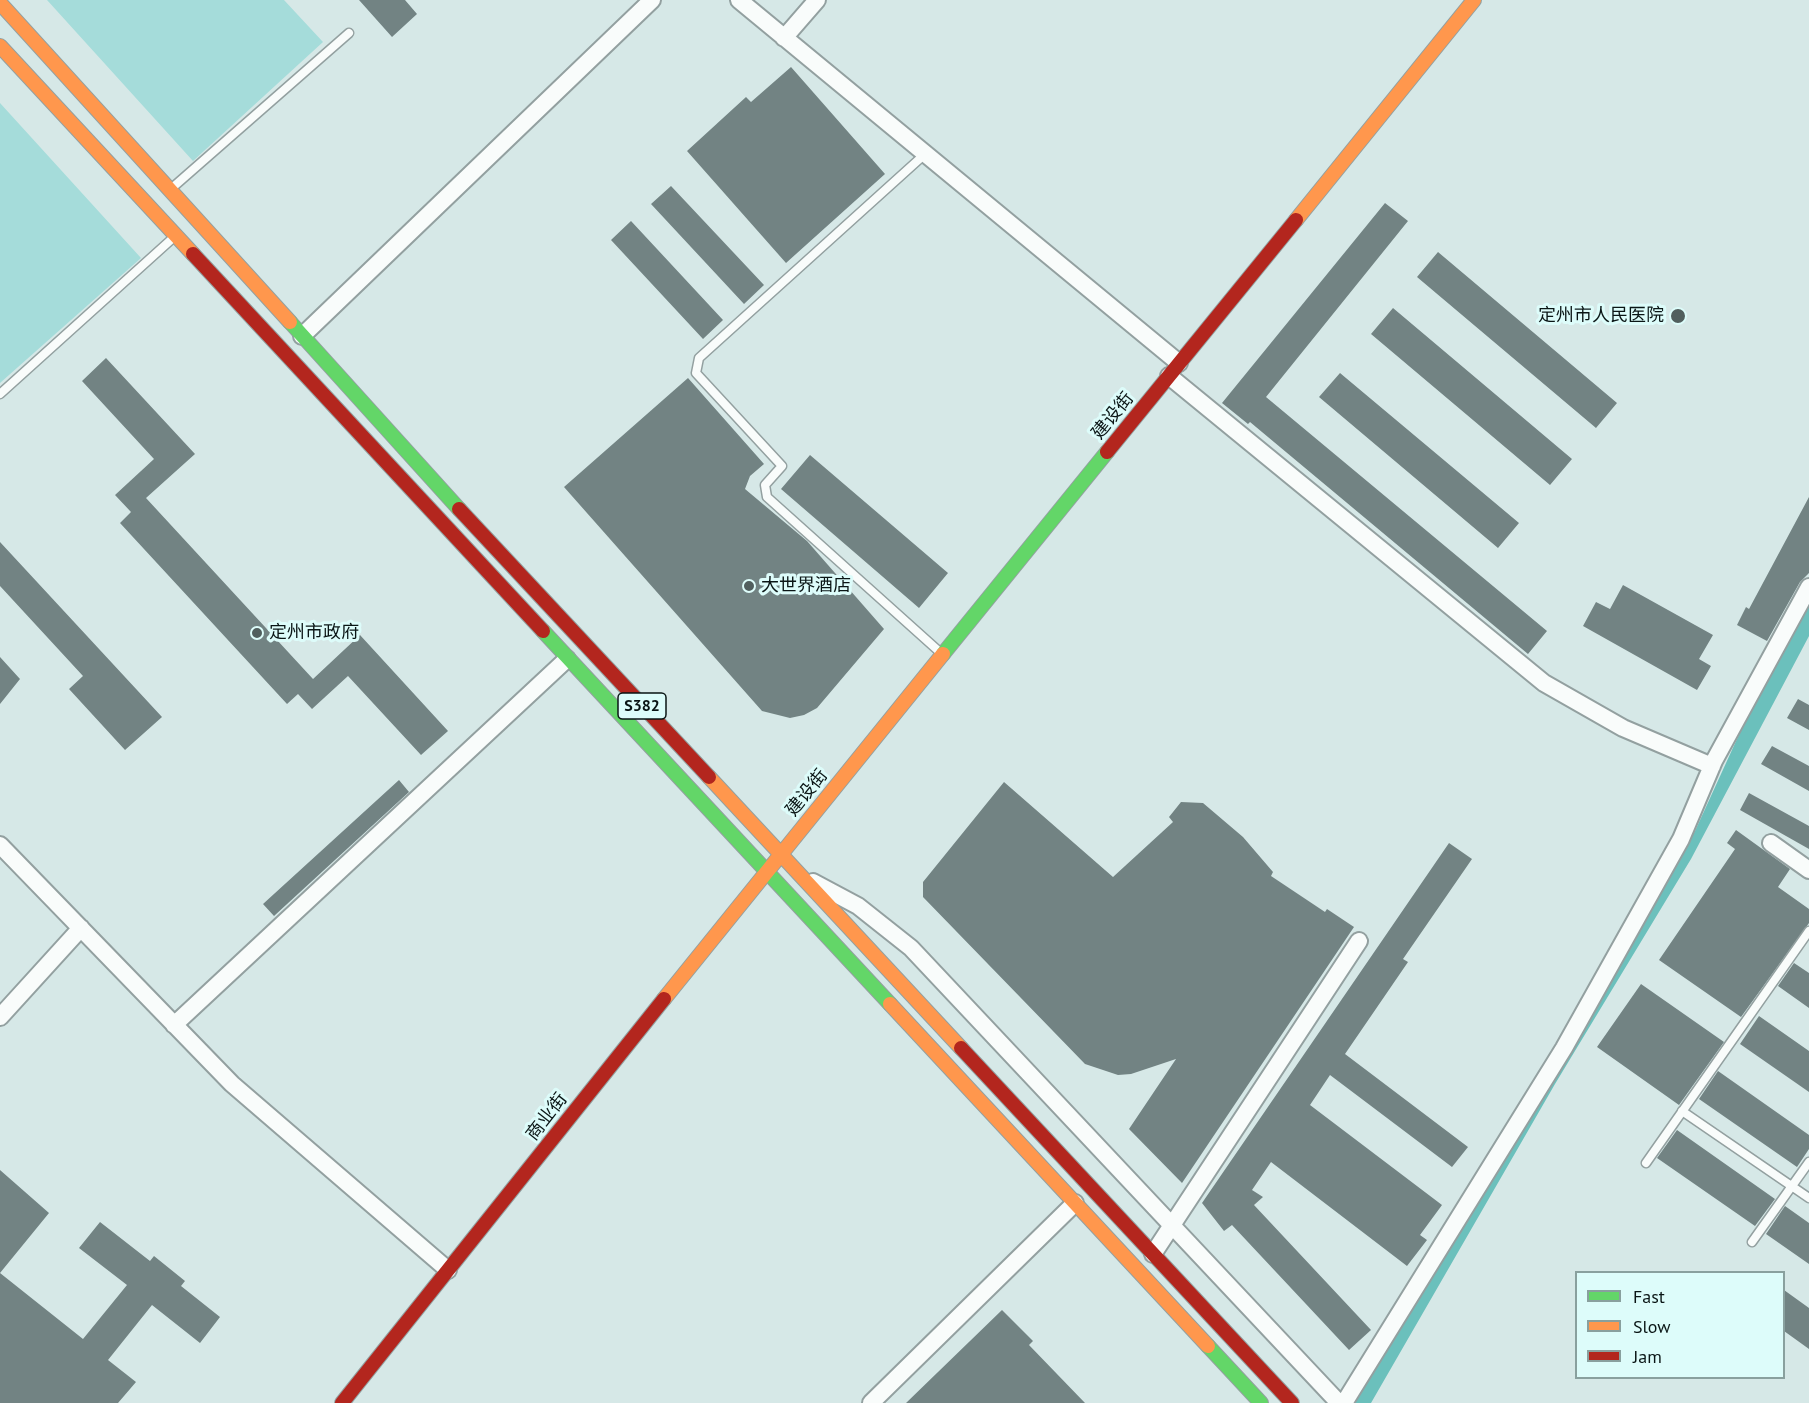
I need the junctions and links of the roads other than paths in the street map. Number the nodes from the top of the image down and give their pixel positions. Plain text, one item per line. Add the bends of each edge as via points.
1 (652, 0) edge
2 (739, 0) edge
3 (817, 0) edge
4 (1474, 0) edge
5 (0, 3) edge
6 (24, 9) dead end
7 (349, 33) dead end
8 (784, 38) junction
9 (33, 39) junction
10 (0, 46) edge
11 (0, 61) edge
12 (30, 79) junction
13 (925, 154) junction
14 (170, 190) junction
15 (176, 236) junction
16 (302, 336) junction
17 (1174, 369) junction
18 (0, 394) edge
19 (1809, 587) edge
20 (943, 654) junction
21 (567, 659) junction
22 (1712, 766) junction
23 (1771, 843) dead end
24 (0, 845) edge
25 (780, 854) junction
26 (1809, 870) edge
27 (766, 872) junction
28 (799, 874) junction
29 (81, 928) junction
30 (1809, 931) edge
31 (1359, 941) dead end
32 (0, 1017) edge
33 (174, 1025) junction
34 (1683, 1111) junction
35 (1809, 1162) edge
36 (1646, 1163) dead end
37 (1792, 1186) junction
38 (1809, 1198) edge
39 (1075, 1203) junction
40 (1171, 1225) junction
41 (1752, 1242) dead end
42 (1153, 1254) junction
43 (448, 1270) junction
44 (342, 1403) edge
45 (871, 1403) edge
46 (1261, 1403) edge
47 (1292, 1403) edge
48 (1339, 1403) edge
49 (1344, 1403) edge

1 - 16 street
2 - 8 street
3 - 8 street
4 - 17 main road, 建设街
5 - 9 main road, S382
6 - 9 main road
7 - 14 lane
8 - 13 street
9 - 14 main road, S382
10 - 12 main road, S382
11 - 12 main road
12 - 15 main road, S382
13 - 17 street
13 - 20 lane via 699,358 696,373 782,466 765,485 767,497
14 - 16 main road, S382
15 - 18 lane
15 - 21 main road, S382
16 - 25 main road, S382
17 - 20 main road, 建设街
17 - 22 street via 1544,683 1623,728
19 - 22 street
20 - 25 main road, 建设街
21 - 27 main road, S382
21 - 33 street
22 - 49 street via 1681,839 1564,1048
23 - 26 street
24 - 29 street
25 - 27 main road, 商业街
25 - 28 main road, S382
27 - 39 main road, S382
27 - 43 main road, 商业街
28 - 40 street via 858,906 911,948
28 - 42 main road, S382
29 - 32 street
29 - 33 street
30 - 34 lane
31 - 40 street
33 - 43 street via 232,1084
34 - 36 lane
34 - 37 lane
35 - 37 lane
37 - 38 lane
37 - 41 lane
39 - 45 street
39 - 46 main road, S382
40 - 42 street
40 - 48 street
42 - 47 main road, S382
43 - 44 main road, 商业街

